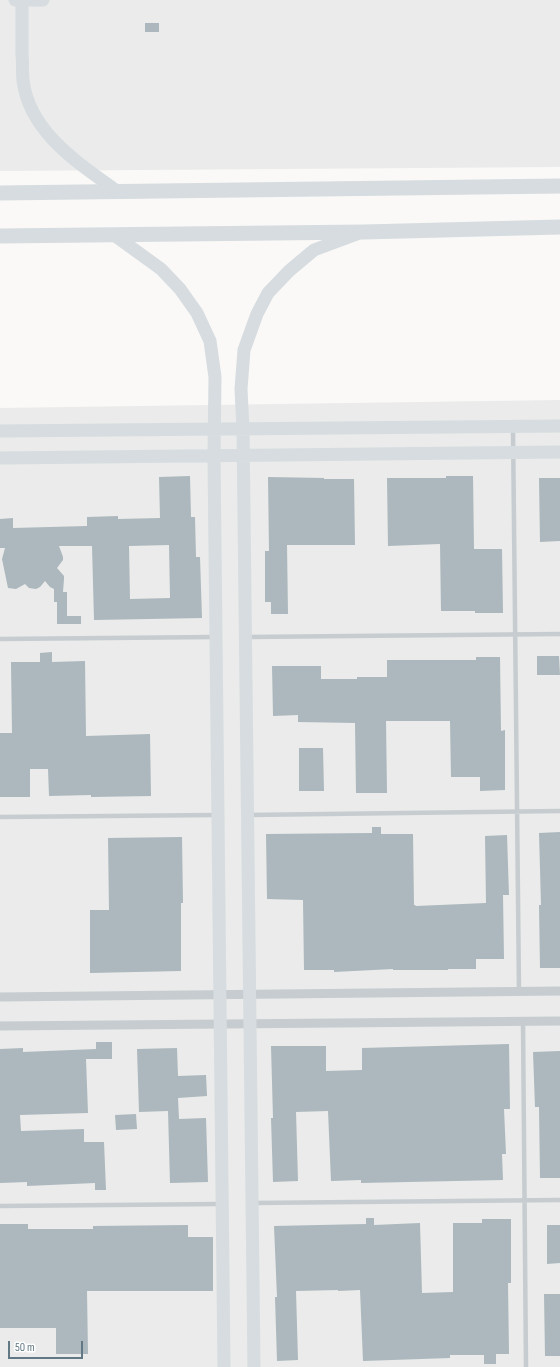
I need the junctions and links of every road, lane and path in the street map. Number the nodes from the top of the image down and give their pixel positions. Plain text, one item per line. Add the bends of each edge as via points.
1 (15, 0) edge
2 (22, 0) edge
3 (43, 0) edge
4 (560, 186) edge
5 (117, 191) junction
6 (0, 193) edge
7 (560, 227) edge
8 (364, 232) junction
9 (114, 235) junction
10 (0, 236) edge
11 (513, 426) junction
12 (560, 426) edge
13 (214, 429) junction
14 (243, 429) junction
15 (0, 431) edge
16 (514, 452) junction
17 (560, 452) edge
18 (244, 455) junction
19 (214, 456) junction
20 (0, 458) edge
21 (560, 634) edge
22 (516, 635) junction
23 (216, 637) junction
24 (246, 637) junction
25 (0, 640) edge
26 (560, 811) edge
27 (517, 812) junction
28 (248, 814) junction
29 (218, 815) junction
30 (0, 817) edge
31 (519, 991) junction
32 (560, 991) edge
33 (220, 994) junction
34 (249, 994) junction
35 (0, 997) edge
36 (523, 1021) junction
37 (560, 1021) edge
38 (220, 1024) junction
39 (250, 1024) junction
40 (0, 1026) edge
41 (560, 1200) edge
42 (524, 1201) junction
43 (252, 1203) junction
44 (222, 1204) junction
45 (0, 1206) edge
46 (224, 1367) edge
47 (254, 1367) edge
48 (526, 1367) edge

1 - 2 street
2 - 3 street
2 - 5 street via 23,80 31,108 44,130 60,146 80,165
4 - 5 main road
5 - 6 main road
7 - 8 main road
8 - 9 main road
8 - 14 street via 314,250 268,293 244,350 241,389
9 - 10 main road
9 - 13 street via 161,269 180,289 197,313 210,341 215,377
11 - 12 street
11 - 14 street
11 - 16 lane
13 - 14 street
13 - 15 street
13 - 19 street
14 - 18 street
16 - 17 street
16 - 18 street
16 - 22 lane
18 - 19 street
18 - 24 street
19 - 20 street
19 - 23 street
21 - 22 lane
22 - 24 lane
22 - 27 lane
23 - 25 lane
23 - 29 street
24 - 28 street
26 - 27 lane
27 - 28 lane
27 - 31 lane
28 - 34 street
29 - 30 lane
29 - 33 street
31 - 32 street
31 - 34 street
33 - 34 street
33 - 35 street
33 - 38 street
34 - 39 street
36 - 37 street
36 - 39 street
36 - 42 lane
38 - 39 street
38 - 40 street
38 - 44 street
39 - 43 street
41 - 42 lane
42 - 43 lane
42 - 48 lane
43 - 47 street
44 - 45 lane
44 - 46 street

